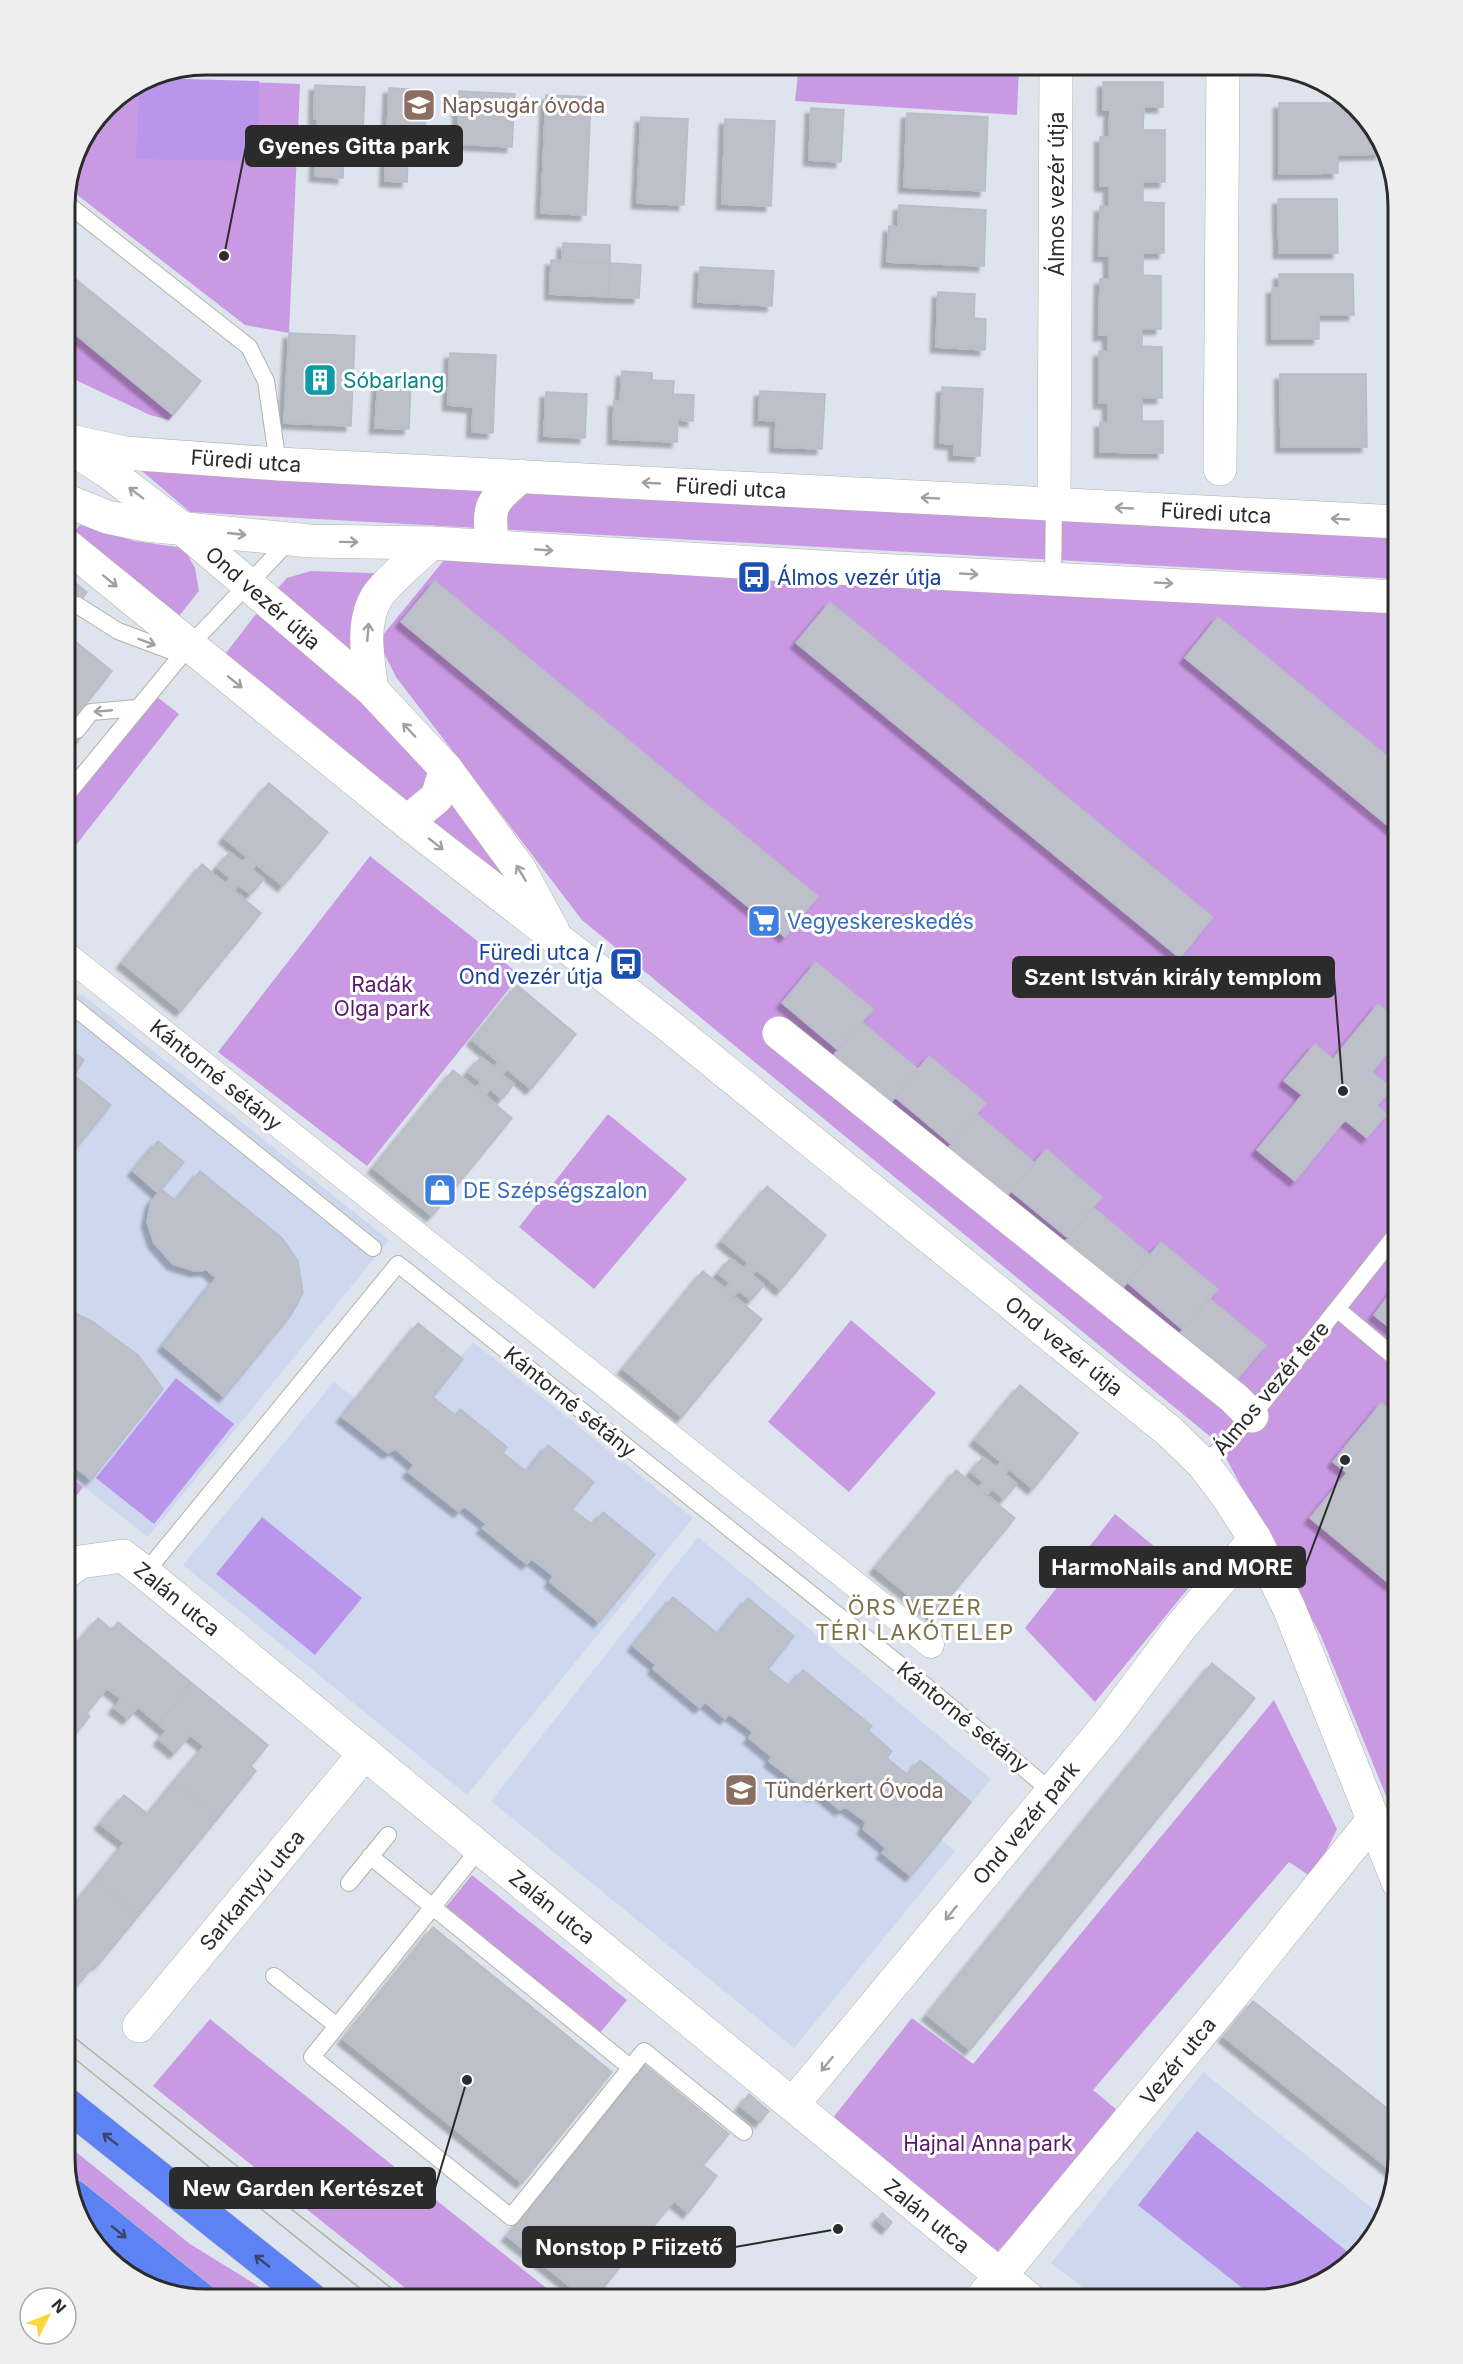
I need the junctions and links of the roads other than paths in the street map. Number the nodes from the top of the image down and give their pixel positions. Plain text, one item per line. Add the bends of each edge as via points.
1 (1056, 75) edge
2 (1223, 75) edge
3 (75, 209) edge
4 (75, 444) edge
5 (75, 449) edge
6 (278, 464) junction
7 (1220, 469) dead end
8 (521, 476) junction
9 (75, 504) edge
10 (1054, 504) junction
11 (1388, 521) edge
12 (183, 529) junction
13 (290, 540) junction
14 (431, 543) junction
15 (493, 546) junction
16 (75, 553) edge
17 (1053, 578) junction
18 (248, 585) junction
19 (1388, 596) edge
20 (77, 605) dead end
21 (186, 650) junction
22 (372, 690) junction
23 (137, 708) junction
24 (77, 730) dead end
25 (446, 770) junction
26 (75, 785) edge
27 (407, 822) junction
28 (560, 943) junction
29 (75, 962) edge
30 (75, 1008) edge
31 (779, 1033) dead end
32 (1388, 1245) edge
33 (373, 1248) dead end
34 (1337, 1310) junction
35 (1388, 1352) edge
36 (1252, 1416) junction
37 (1204, 1465) junction
38 (1255, 1539) junction
39 (75, 1566) edge
40 (145, 1572) junction
41 (931, 1645) dead end
42 (364, 1753) junction
43 (1051, 1791) junction
44 (1372, 1820) junction
45 (388, 1835) dead end
46 (480, 1848) junction
47 (370, 1856) junction
48 (1388, 1858) edge
49 (349, 1882) dead end
50 (433, 1907) junction
51 (274, 1976) dead end
52 (139, 2026) dead end
53 (337, 2026) junction
54 (631, 2068) junction
55 (75, 2112) edge
56 (798, 2118) junction
57 (744, 2132) dead end
58 (84, 2205) edge
59 (186, 2287) edge
60 (990, 2288) edge
61 (298, 2289) edge

1 - 10 street, Álmos vezér útja
2 - 7 street
3 - 6 lane via 249,346 266,381
4 - 6 street, Füredi utca via 125,453
12 -> 5 street, Ond vezér útja
6 - 8 street, Füredi utca
10 -> 8 street, Füredi utca
8 - 15 street via 489,512
9 - 12 street via 107,517
11 -> 10 street, Füredi utca
10 - 17 lane
12 -> 13 street
12 - 18 street, Ond vezér útja
13 -> 14 street
13 - 18 lane
14 - 15 street
22 -> 14 street via 366,649 369,613 379,595
15 -> 17 street
16 -> 21 street, Ond vezér útja
17 -> 19 street
18 - 21 lane
18 - 22 street, Ond vezér útja
20 -> 21 lane via 118,631
21 - 23 lane
21 -> 27 street, Ond vezér útja
25 -> 22 street, Ond vezér útja
23 -> 24 lane via 91,712
23 - 26 lane
25 - 27 street via 437,797
28 -> 25 street, Ond vezér útja via 520,870
27 -> 28 street, Ond vezér útja
28 - 37 street, Ond vezér útja via 668,1025 1161,1424
29 - 41 street, Kántorné sétány
30 - 33 lane, Kántorné sétány
31 - 36 street
32 - 34 lane, Álmos vezér tere
34 - 35 lane, Álmos vezér tere
34 - 36 lane, Álmos vezér tere
36 - 37 lane, Álmos vezér tere
37 - 38 street, Ond vezér útja
38 - 43 street, Ond vezér park
38 - 44 street, Ond vezér útja via 1289,1608
39 - 40 street, Zalán utca via 123,1556
40 - 42 street, Zalán utca
40 - 43 lane, Kántorné sétány via 398,1264 909,1672
42 - 46 street, Zalán utca
42 - 52 street, Sarkantyú utca
43 -> 56 street, Ond vezér park
44 - 48 street, Ond vezér útja
44 - 60 street, Vezér utca
45 - 47 lane
46 - 50 lane
46 - 56 street, Zalán utca
47 - 49 lane
47 - 50 lane
50 - 53 lane
50 - 54 lane
51 - 53 lane
53 - 54 lane via 312,2057 511,2217
54 - 57 lane via 644,2051
61 -> 55 main road
56 - 60 street, Zalán utca
58 -> 59 main road

